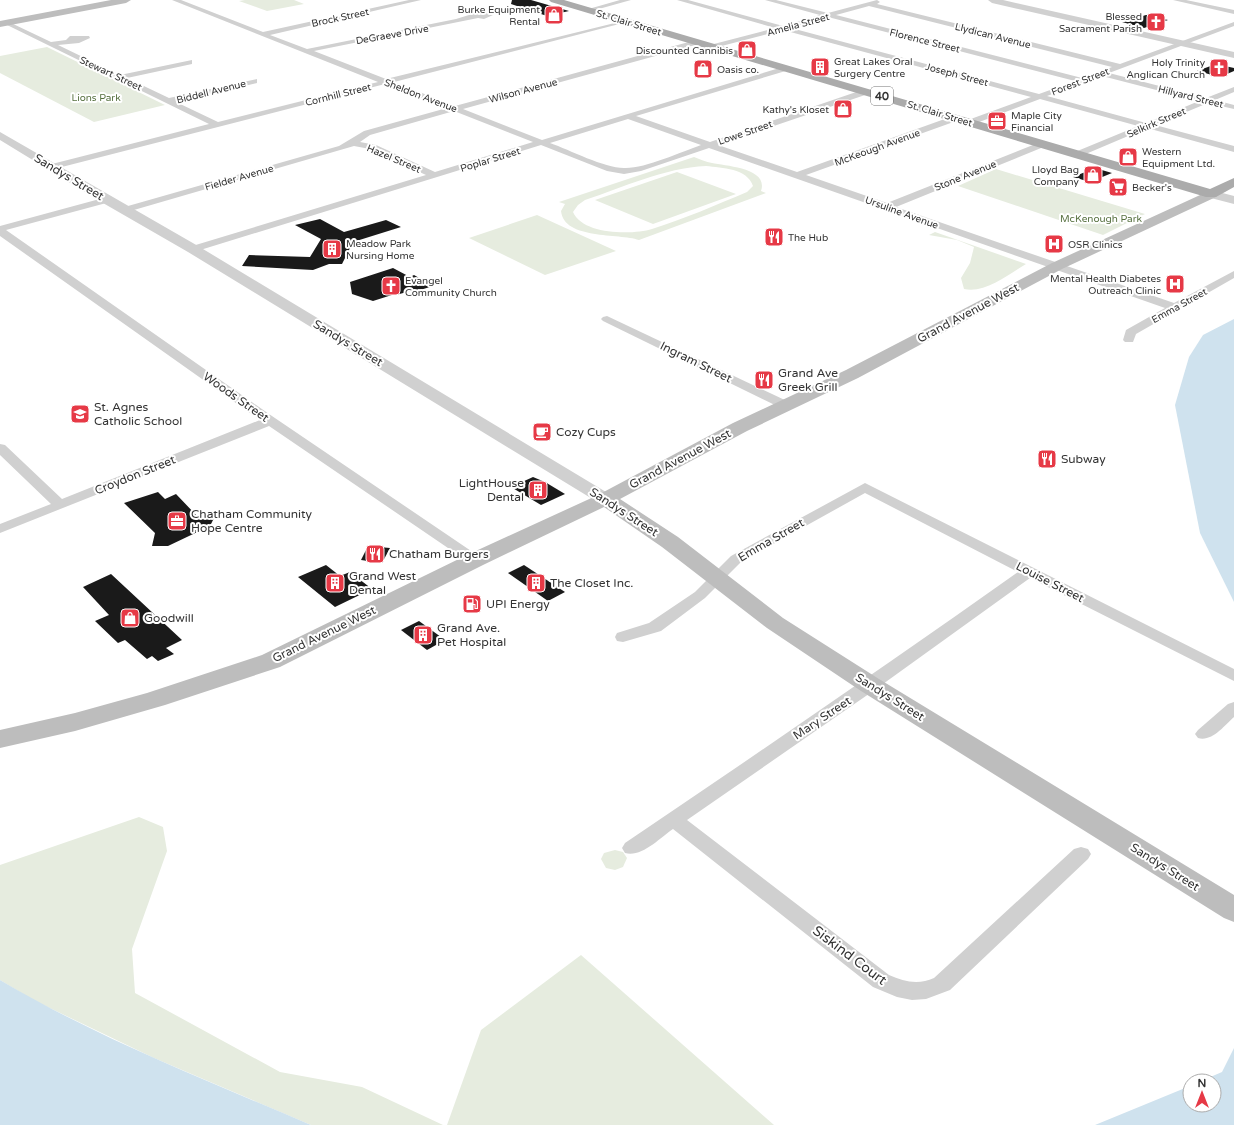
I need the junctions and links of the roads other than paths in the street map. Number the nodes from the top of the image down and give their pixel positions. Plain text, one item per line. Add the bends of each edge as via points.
1 (126, 0) edge
2 (175, 0) edge
3 (418, 0) edge
4 (554, 0) edge
5 (628, 0) edge
6 (680, 0) edge
7 (768, 0) edge
8 (883, 0) edge
9 (992, 0) edge
10 (1176, 0) edge
11 (868, 4) junction
12 (588, 10) junction
13 (1234, 12) edge
14 (477, 16) dead end
15 (828, 16) junction
16 (625, 21) junction
17 (3, 24) edge
18 (1234, 24) edge
19 (783, 27) junction
20 (263, 34) junction
21 (69, 41) dead end
22 (696, 42) junction
23 (50, 44) junction
24 (1181, 44) junction
25 (713, 47) junction
26 (307, 51) junction
27 (1234, 55) edge
28 (189, 62) dead end
29 (1119, 66) junction
30 (786, 68) junction
31 (1100, 73) junction
32 (121, 77) junction
33 (254, 80) dead end
34 (1081, 80) junction
35 (386, 82) junction
36 (1234, 89) edge
37 (865, 92) junction
38 (1039, 96) junction
39 (1206, 100) junction
40 (168, 101) junction
41 (1234, 107) edge
42 (455, 109) junction
43 (630, 117) junction
44 (956, 118) junction
45 (970, 122) junction
46 (215, 124) junction
47 (1146, 126) junction
48 (0, 135) edge
49 (353, 143) junction
50 (542, 143) junction
51 (1043, 144) junction
52 (708, 145) junction
53 (1234, 149) edge
54 (1078, 154) junction
55 (51, 167) junction
56 (624, 171) joint
57 (434, 175) junction
58 (798, 176) junction
59 (1234, 182) edge
60 (1211, 194) junction
61 (107, 200) junction
62 (1234, 200) edge
63 (886, 207) junction
64 (124, 210) junction
65 (0, 230) edge
66 (6, 241) edge
67 (194, 249) junction
68 (1057, 266) junction
69 (1234, 274) edge
70 (1174, 307) junction
71 (607, 319) dead end
72 (1129, 340) dead end
73 (786, 405) junction
74 (270, 421) junction
75 (0, 448) edge
76 (865, 487) joint
77 (605, 499) junction
78 (60, 505) junction
79 (0, 529) edge
80 (475, 560) junction
81 (1029, 571) junction
82 (716, 579) junction
83 (623, 636) dead end
84 (1234, 676) edge
85 (870, 685) junction
86 (1234, 708) edge
87 (1204, 734) dead end
88 (0, 739) edge
89 (674, 819) junction
90 (632, 848) dead end
91 (1081, 854) dead end
92 (1234, 910) edge

1 - 17 main road
2 - 20 street, Sheldon Avenue
3 - 20 street, Brock Street
4 - 12 main road, St. Clair Street / 40
5 - 12 street
6 - 19 street, Joseph Street
7 - 15 street, Florence Street
8 - 11 street, Amelia Street
9 - 24 street
10 - 13 street
11 - 15 street, Amelia Street
11 - 29 street, Llydican Avenue
12 - 16 main road, St. Clair Street / 40
14 - 26 street, DeGraeve Drive
15 - 19 street, Amelia Street
15 - 34 street, Florence Street
16 - 22 main road, St. Clair Street / 40
16 - 35 street, Cornhill Street
17 - 23 street, Stewart Street
18 - 24 street, Forest Street
19 - 25 street, Amelia Street
19 - 38 street, Joseph Street
20 - 26 street, Sheldon Avenue
21 - 23 street
22 - 25 main road, St. Clair Street / 40
22 - 42 street, Wilson Avenue
23 - 32 street, Stewart Street
24 - 27 street
24 - 29 street, Forest Street
25 - 30 main road, St. Clair Street / 40
26 - 35 street, Sheldon Avenue
28 - 32 street
29 - 31 street, Forest Street
30 - 37 main road, St. Clair Street / 40
30 - 43 street, Poplar Street
31 - 34 street, Forest Street
31 - 39 street, Hillyard Street
32 - 40 street, Stewart Street
33 - 40 street, Biddell Avenue
34 - 38 street, Forest Street
35 - 42 street, Sheldon Avenue
35 - 46 street, Cornhill Street
36 - 39 street, Selkirk Street
37 - 44 main road, St. Clair Street / 40
37 - 52 street, Lowe Street
38 - 45 street, Forest Street
38 - 47 street, Joseph Street
39 - 41 street, Hillyard Street
39 - 47 street, Selkirk Street
40 - 46 street, Stewart Street
42 - 49 street, Wilson Avenue via 367,133
42 - 50 street, Sheldon Avenue
43 - 50 street, Poplar Street
43 - 52 street, Ursuline Avenue
44 - 45 main road, St. Clair Street / 40
44 - 58 street, McKeough Avenue
45 - 51 main road, St. Clair Street / 40
46 - 55 street, Cornhill Street
47 - 53 street, Joseph Street
47 - 54 street, Selkirk Street
48 - 55 street, Sandys Street
49 - 57 street, Hazel Street via 373,147
49 - 64 street, Fielder Avenue
50 - 56 street, Sheldon Avenue via 610,169
50 - 57 street, Poplar Street
51 - 54 main road, St. Clair Street / 40
51 - 63 street, Stone Avenue
52 - 56 street, Lowe Street via 638,169
52 - 58 street, Ursuline Avenue
54 - 60 main road, St. Clair Street / 40
55 - 61 street, Sandys Street
57 - 67 street, Poplar Street
58 - 63 street, Ursuline Avenue
59 - 60 main road
60 - 62 street, St. Clair Street
60 - 68 main road, Grand Avenue West
61 - 64 street, Sandys Street
61 - 65 street
63 - 68 street, Ursuline Avenue
64 - 67 street, Sandys Street
65 - 66 street, Woods Street
66 - 74 street, Woods Street
67 - 77 street, Sandys Street
68 - 70 street, Ursuline Avenue
68 - 73 main road, Grand Avenue West via 852,374
69 - 70 street, Emma Street
70 - 72 street, Emma Street via 1130,332
71 - 73 street, Ingram Street
73 - 77 main road, Grand Avenue West
74 - 78 street, Croydon Street
74 - 80 street, Woods Street
75 - 78 street
76 - 81 street, Louise Street
76 - 82 street, Emma Street via 736,559
77 - 80 main road, Grand Avenue West
77 - 82 main road, Sandys Street via 670,542
78 - 79 street, Croydon Street
80 - 88 main road, Grand Avenue West via 272,660 156,699 75,722
81 - 84 street, Louise Street
81 - 85 street, Mary Street
82 - 83 street, Emma Street via 700,595 655,627
82 - 85 main road, Sandys Street via 775,623
85 - 89 street, Mary Street
85 - 92 main road, Sandys Street
86 - 87 street
89 - 90 street, Mary Street
89 - 91 street, Siskind Court via 881,981 895,988 911,991 929,991 942,984

